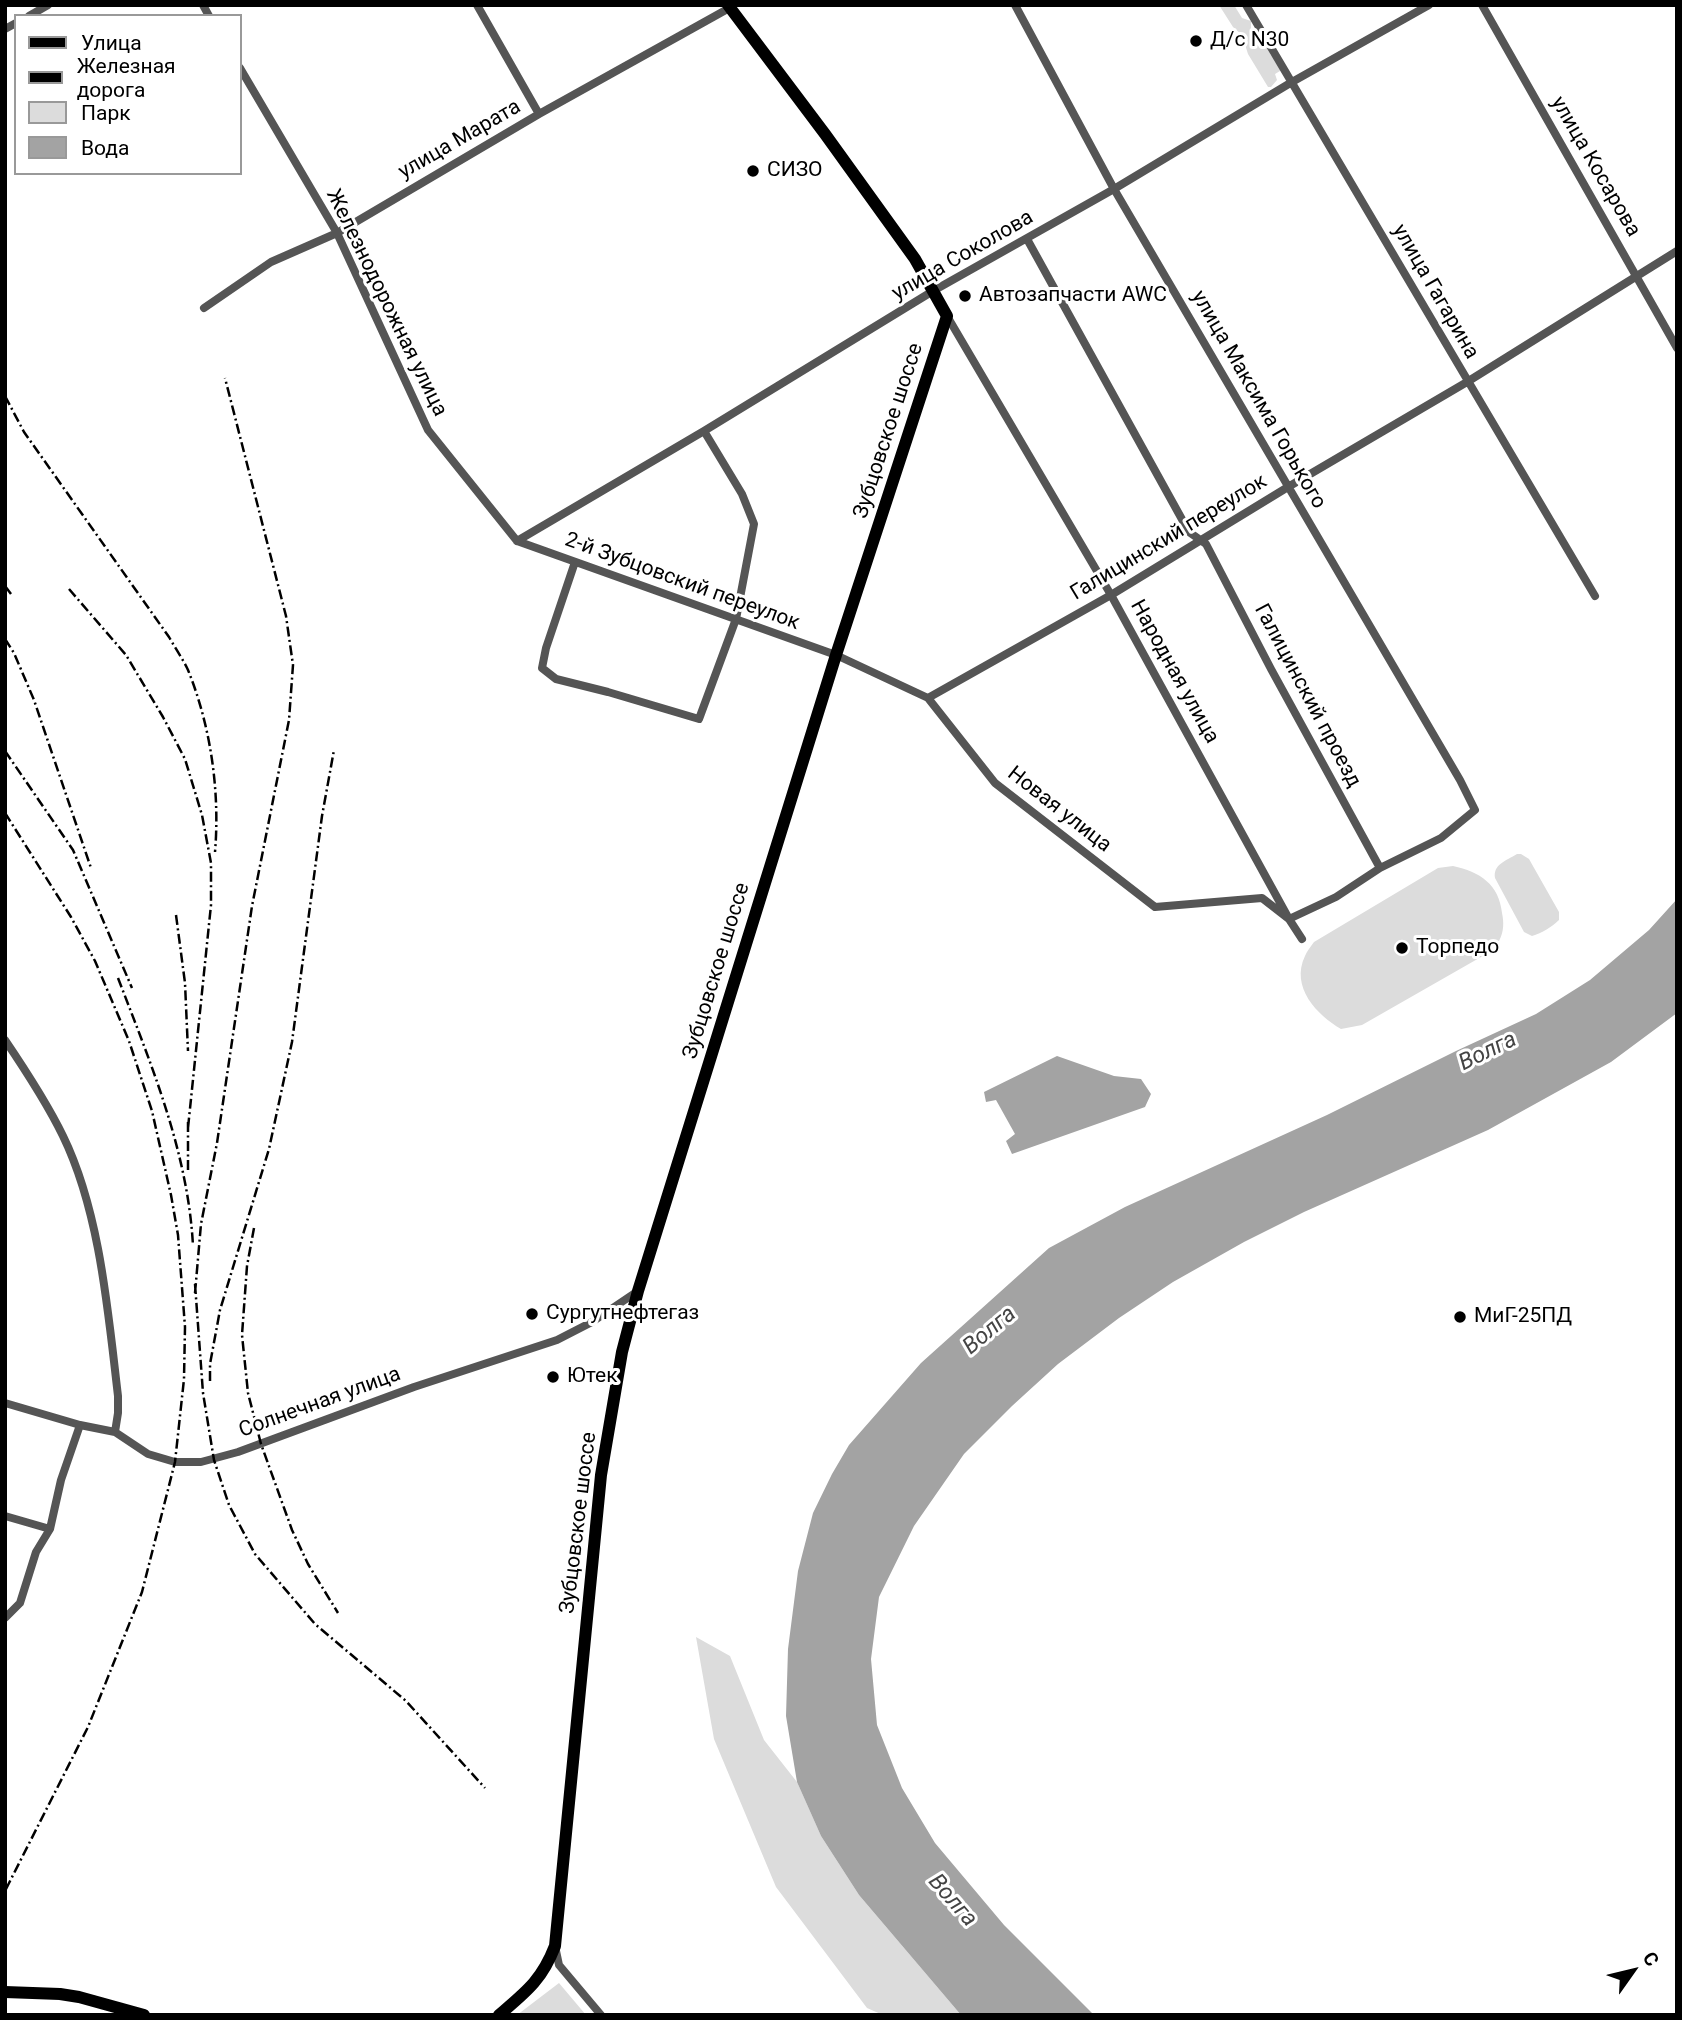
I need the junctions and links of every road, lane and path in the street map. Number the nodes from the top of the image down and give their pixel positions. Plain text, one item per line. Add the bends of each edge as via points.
1 (48, 5) edge
2 (477, 5) edge
3 (1015, 5) edge
4 (1246, 5) edge
5 (1429, 5) edge
6 (1482, 5) edge
7 (731, 6) edge
8 (32, 14) edge
9 (242, 71) edge
10 (1292, 82) junction
11 (539, 114) junction
12 (1114, 189) junction
13 (337, 233) junction
14 (1027, 239) junction
15 (1677, 251) edge
16 (1638, 276) junction
17 (933, 291) junction
18 (204, 308) dead end
19 (947, 316) junction
20 (1677, 348) edge
21 (1466, 382) junction
22 (704, 431) junction
23 (1288, 487) junction
24 (517, 541) junction
25 (1202, 541) junction
26 (575, 562) junction
27 (1111, 595) junction
28 (1595, 596) dead end
29 (736, 620) junction
30 (836, 655) junction
31 (928, 698) junction
32 (1380, 868) junction
33 (1289, 919) junction
34 (1302, 939) dead end
35 (5, 1040) edge
36 (638, 1291) junction
37 (5, 1404) edge
38 (80, 1425) junction
39 (115, 1432) junction
40 (5, 1517) edge
41 (50, 1530) junction
42 (5, 1618) edge
43 (555, 1946) junction
44 (5, 1992) edge
45 (144, 2015) edge
46 (499, 2015) edge
47 (601, 2015) edge

1 - 8 street
2 - 11 street
3 - 12 street, улица Максима Горького
4 - 10 street, улица Гагарина
5 - 10 street, улица Соколова
6 - 16 street, улица Косарова
7 - 11 street, улица Марата
7 - 17 main road via 891,225
9 - 13 street, Железнодорожная улица
10 - 12 street, улица Соколова
10 - 21 street, улица Гагарина
11 - 13 street, улица Марата
12 - 14 street, улица Соколова
12 - 23 street, улица Максима Горького
13 - 18 street, улица Марата via 271,261
13 - 24 street, Железнодорожная улица via 428,430
14 - 17 street, улица Соколова
14 - 25 street, Галицинский проезд via 1189,532
15 - 16 street, Галицинский переулок
16 - 20 street, улица Косарова
16 - 21 street, Галицинский переулок
17 - 19 main road
17 - 22 street, улица Соколова
19 - 27 street, Народная улица
19 - 30 main road, Зубцовское шоссе
21 - 23 street, Галицинский переулок
21 - 28 street, улица Гагарина
22 - 24 street, улица Соколова
22 - 29 street via 742,494 754,524
23 - 25 street, Галицинский переулок
23 - 32 street, улица Максима Горького via 1475,810 1441,838
24 - 26 street, 2-й Зубцовский переулок
25 - 27 street, Галицинский переулок
25 - 32 street, Галицинский проезд
26 - 29 street, 2-й Зубцовский переулок
26 - 29 street via 542,668 556,679 699,719
27 - 31 street, Галицинский переулок
27 - 33 street, Народная улица
29 - 30 street, 2-й Зубцовский переулок
30 - 31 street, Новая улица
30 - 36 main road, Зубцовское шоссе
31 - 33 street, Новая улица via 995,783 1156,907 1262,898
32 - 33 street via 1336,897
33 - 34 street, Народная улица
35 - 39 street via 64,1137 88,1205 117,1383
36 - 39 street, Солнечная улица via 557,1340 214,1460 175,1462 148,1454
36 - 43 main road, Зубцовское шоссе via 622,1352 601,1475
37 - 38 street, Солнечная улица
38 - 39 street, Солнечная улица
38 - 41 street
40 - 41 street
41 - 42 street via 36,1552 20,1603
43 - 46 main road via 532,1987
43 - 47 street, Зубцовское шоссе via 559,1965
44 - 45 main road via 79,1997

